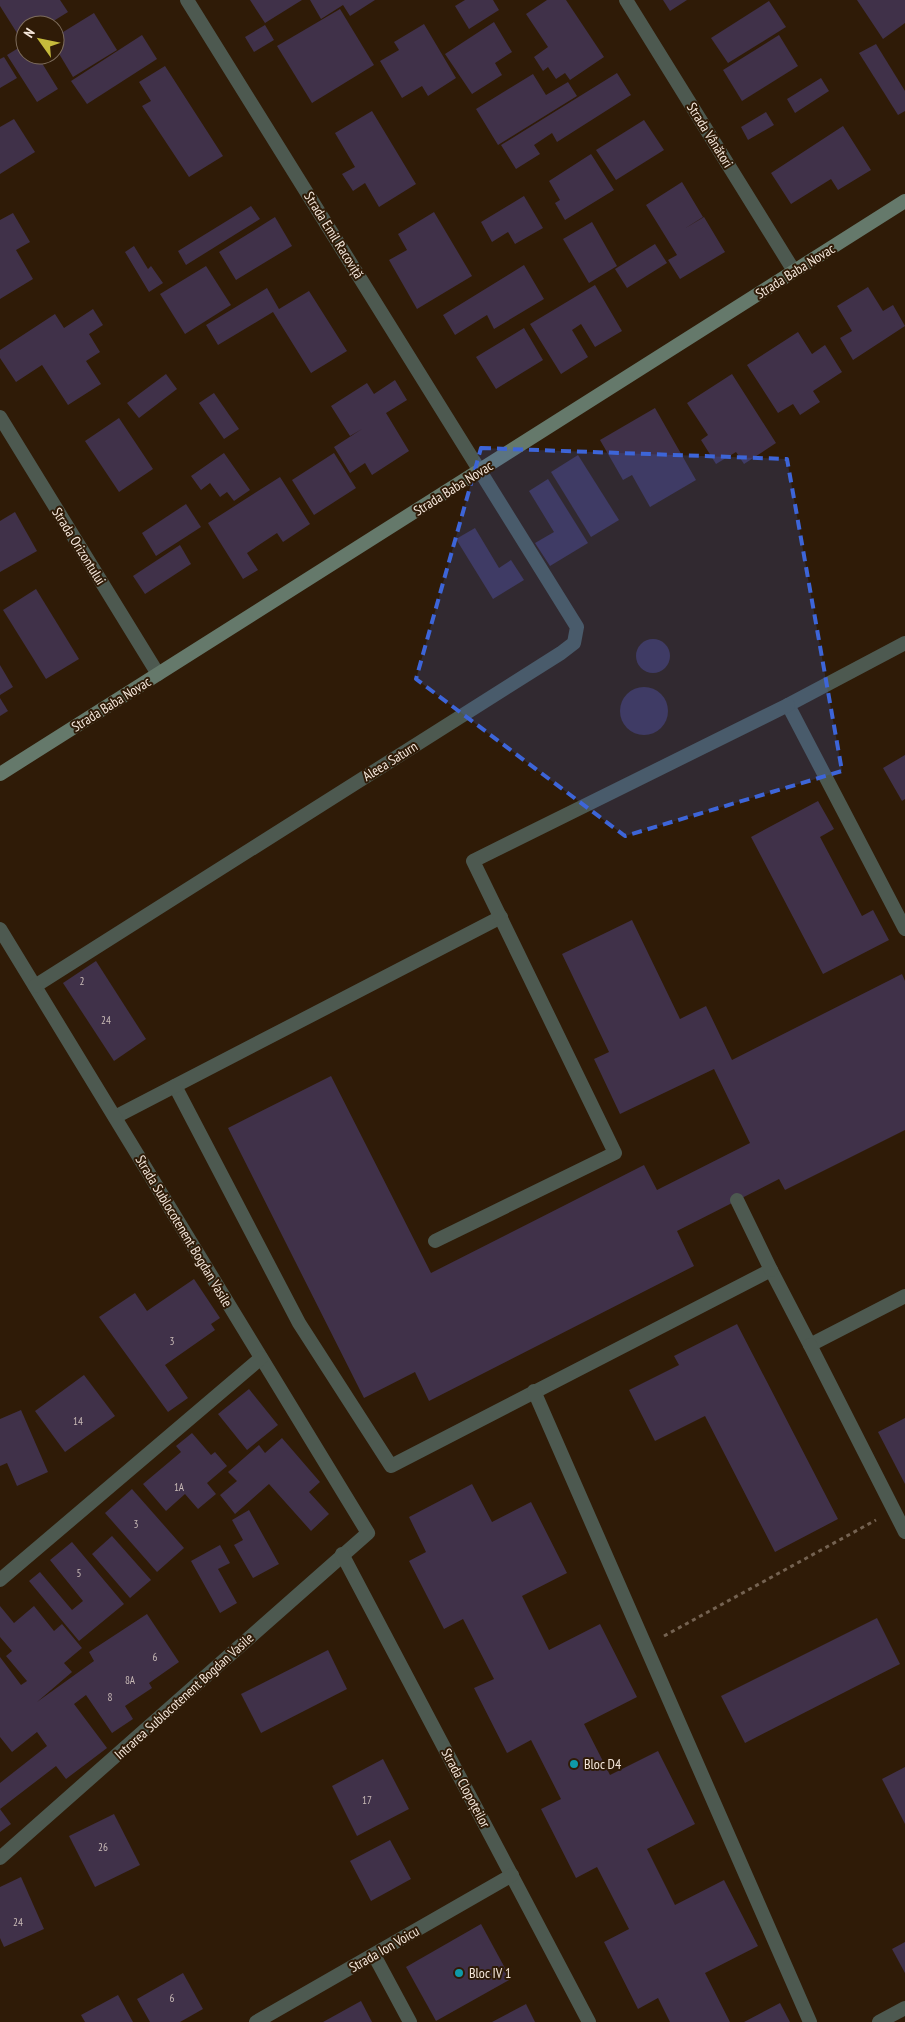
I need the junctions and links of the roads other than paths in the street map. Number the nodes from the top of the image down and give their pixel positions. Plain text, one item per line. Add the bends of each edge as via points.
1 (187, 0) edge
2 (626, 0) edge
3 (905, 201) edge
4 (794, 271) junction
5 (0, 417) edge
6 (480, 471) junction
7 (905, 643) edge
8 (158, 674) junction
9 (788, 705) junction
10 (0, 774) edge
11 (501, 918) junction
12 (0, 929) edge
13 (905, 929) edge
14 (35, 986) junction
15 (175, 1086) junction
16 (115, 1118) junction
17 (737, 1200) dead end
18 (435, 1241) dead end
19 (772, 1270) junction
20 (905, 1296) edge
21 (810, 1345) junction
22 (261, 1358) junction
23 (534, 1391) junction
24 (905, 1532) edge
25 (368, 1533) joint
26 (342, 1554) junction
27 (0, 1580) edge
28 (0, 1858) edge
29 (512, 1875) junction
30 (374, 1955) junction
31 (905, 2008) edge
32 (256, 2022) edge
33 (410, 2022) edge
34 (589, 2022) edge
35 (810, 2022) edge
36 (880, 2022) edge

1 - 6 street, Strada Emil Racoviță
2 - 4 street, Strada Vânători
3 - 4 main road, Strada Baba Novac
4 - 6 main road, Strada Baba Novac
5 - 8 street, Strada Orizontului
6 - 8 main road, Strada Baba Novac
6 - 14 street, Aleea Saturn via 577,627 574,643
7 - 9 street
8 - 10 main road, Strada Baba Novac
9 - 11 street via 473,861
9 - 13 street
11 - 15 street
11 - 18 street via 615,1153
12 - 14 street, Strada Sublocotenent Bogdan Vasile
14 - 16 street, Strada Sublocotenent Bogdan Vasile
15 - 16 street
15 - 23 street via 299,1323 391,1466
16 - 22 street, Strada Sublocotenent Bogdan Vasile
17 - 19 street
19 - 21 street
19 - 23 street
20 - 21 street
21 - 24 street
22 - 25 street, Strada Sublocotenent Bogdan Vasile
22 - 27 street
23 - 35 street
25 - 26 street, Intrarea Sublocotenent Bogdan Vasile
26 - 28 street, Intrarea Sublocotenent Bogdan Vasile
26 - 29 street, Strada Clopoțeilor
29 - 30 street, Strada Ion Voicu
29 - 34 street, Strada Clopoțeilor
30 - 32 street, Strada Ion Voicu
30 - 33 street
31 - 36 street

